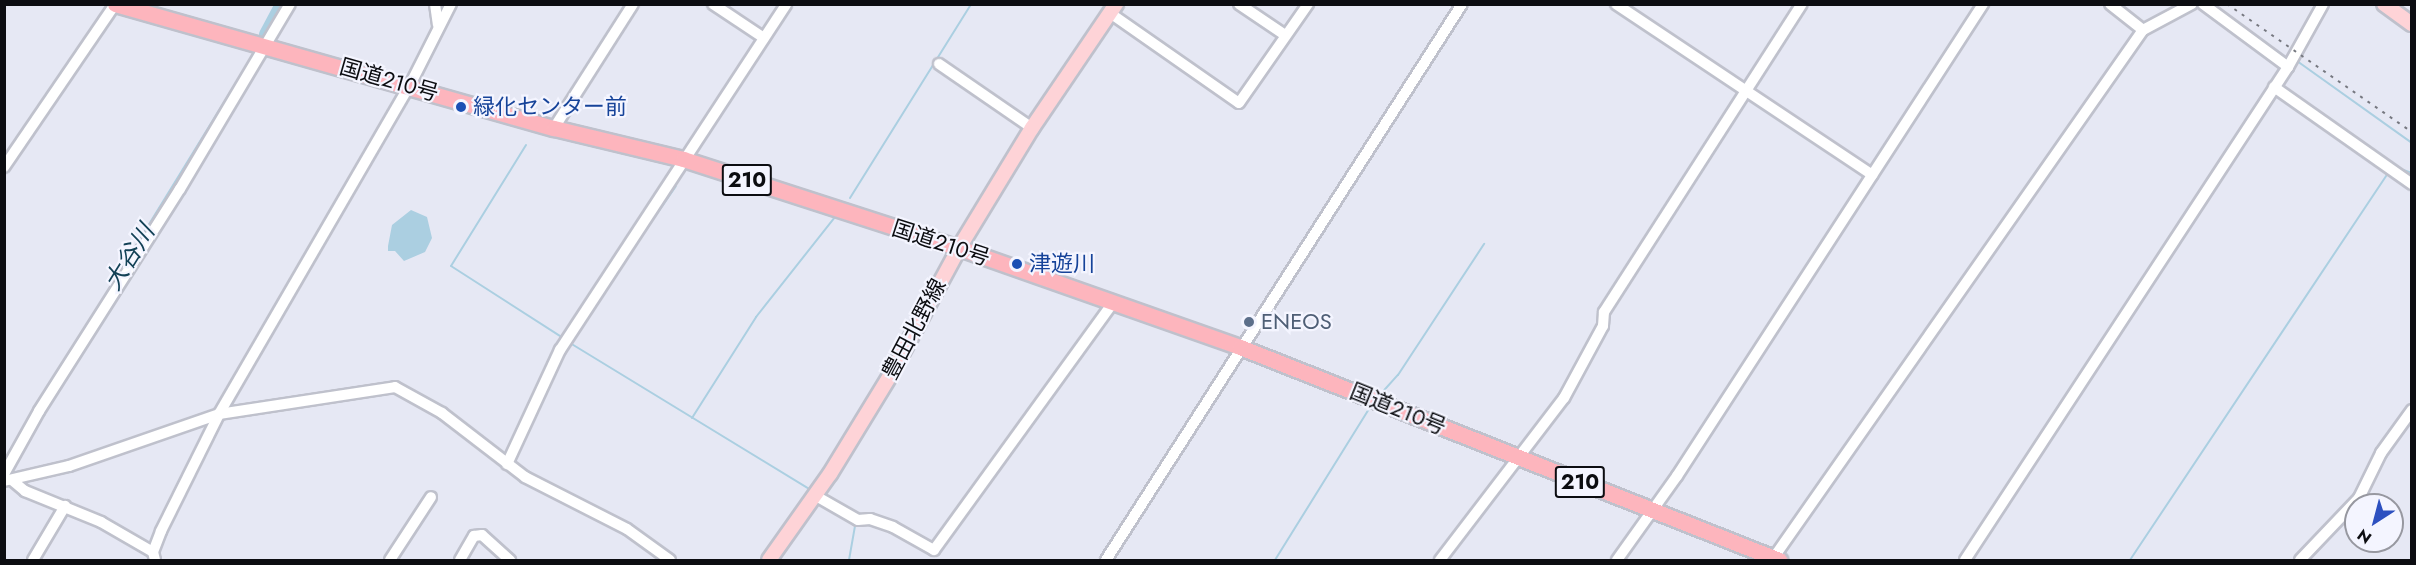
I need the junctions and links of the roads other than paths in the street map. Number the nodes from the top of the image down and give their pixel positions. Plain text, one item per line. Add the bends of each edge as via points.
1 (115, 4) edge
2 (290, 4) edge
3 (435, 4) edge
4 (451, 4) edge
5 (633, 4) edge
6 (713, 4) edge
7 (786, 4) edge
8 (1239, 4) edge
9 (1308, 4) edge
10 (1462, 4) edge
11 (1616, 4) edge
12 (1802, 4) edge
13 (1983, 4) edge
14 (2110, 4) edge
15 (2192, 4) edge
16 (2203, 4) edge
17 (2323, 4) edge
18 (2384, 4) edge
19 (1113, 9) edge
20 (2412, 24) edge
21 (438, 25) junction
22 (2143, 30) junction
23 (1285, 35) junction
24 (764, 38) junction
25 (266, 44) junction
26 (939, 64) dead end
27 (2288, 67) junction
28 (410, 85) junction
29 (2274, 87) junction
30 (1746, 92) junction
31 (554, 128) junction
32 (1032, 128) junction
33 (683, 159) junction
34 (4, 167) edge
35 (1872, 176) junction
36 (2412, 184) edge
37 (958, 248) junction
38 (1114, 301) junction
39 (1240, 347) junction
40 (2412, 410) edge
41 (219, 414) junction
42 (1518, 458) junction
43 (507, 464) junction
44 (7, 479) edge
45 (816, 496) junction
46 (431, 497) dead end
47 (65, 506) junction
48 (1654, 512) junction
49 (154, 556) edge
50 (1774, 560) edge
51 (33, 561) edge
52 (390, 561) edge
53 (460, 561) edge
54 (510, 561) edge
55 (670, 561) edge
56 (769, 561) edge
57 (1106, 561) edge
58 (1440, 561) edge
59 (1617, 561) edge
60 (1965, 561) edge
61 (2300, 561) edge

1 - 25 highway, 国道210号 / 210
1 - 34 street
2 - 25 street
3 - 21 street
4 - 21 street
5 - 31 street
6 - 24 street
7 - 24 street
8 - 23 street
9 - 23 street
10 - 39 street
11 - 30 street
12 - 30 street
13 - 35 street
14 - 22 street
15 - 22 street
16 - 27 street
17 - 27 street
18 - 20 main road
19 - 23 street via 1239,103
19 - 32 main road, 豊田北野線
21 - 28 street
22 - 50 street
24 - 33 street
25 - 28 highway, 国道210号 / 210
25 - 44 street via 180,189 39,411
26 - 32 street
27 - 29 street
28 - 31 highway, 国道210号 / 210
28 - 41 street
29 - 36 street
29 - 60 street
30 - 35 street
30 - 42 street via 1604,312 1603,326 1564,398
31 - 33 highway, 国道210号 / 210
32 - 37 main road, 豊田北野線
33 - 37 highway, 国道210号 / 210
33 - 43 street via 560,350
35 - 48 street
37 - 38 highway, 国道210号 / 210
37 - 45 main road, 豊田北野線 via 891,374
38 - 39 highway, 国道210号 / 210
38 - 45 street via 934,550 893,527 870,519 858,520
39 - 42 highway, 国道210号 / 210
39 - 57 street
40 - 61 street via 2381,453 2359,498
41 - 43 street via 395,387 442,413
41 - 44 street via 69,466
41 - 49 street
42 - 48 highway, 国道210号 / 210
42 - 58 street
43 - 55 street via 543,488 627,529
44 - 47 street
45 - 56 main road, 豊田北野線
46 - 52 street
47 - 49 street
47 - 51 street
48 - 50 highway, 国道210号 / 210
48 - 59 street
53 - 54 street via 474,536 482,535

